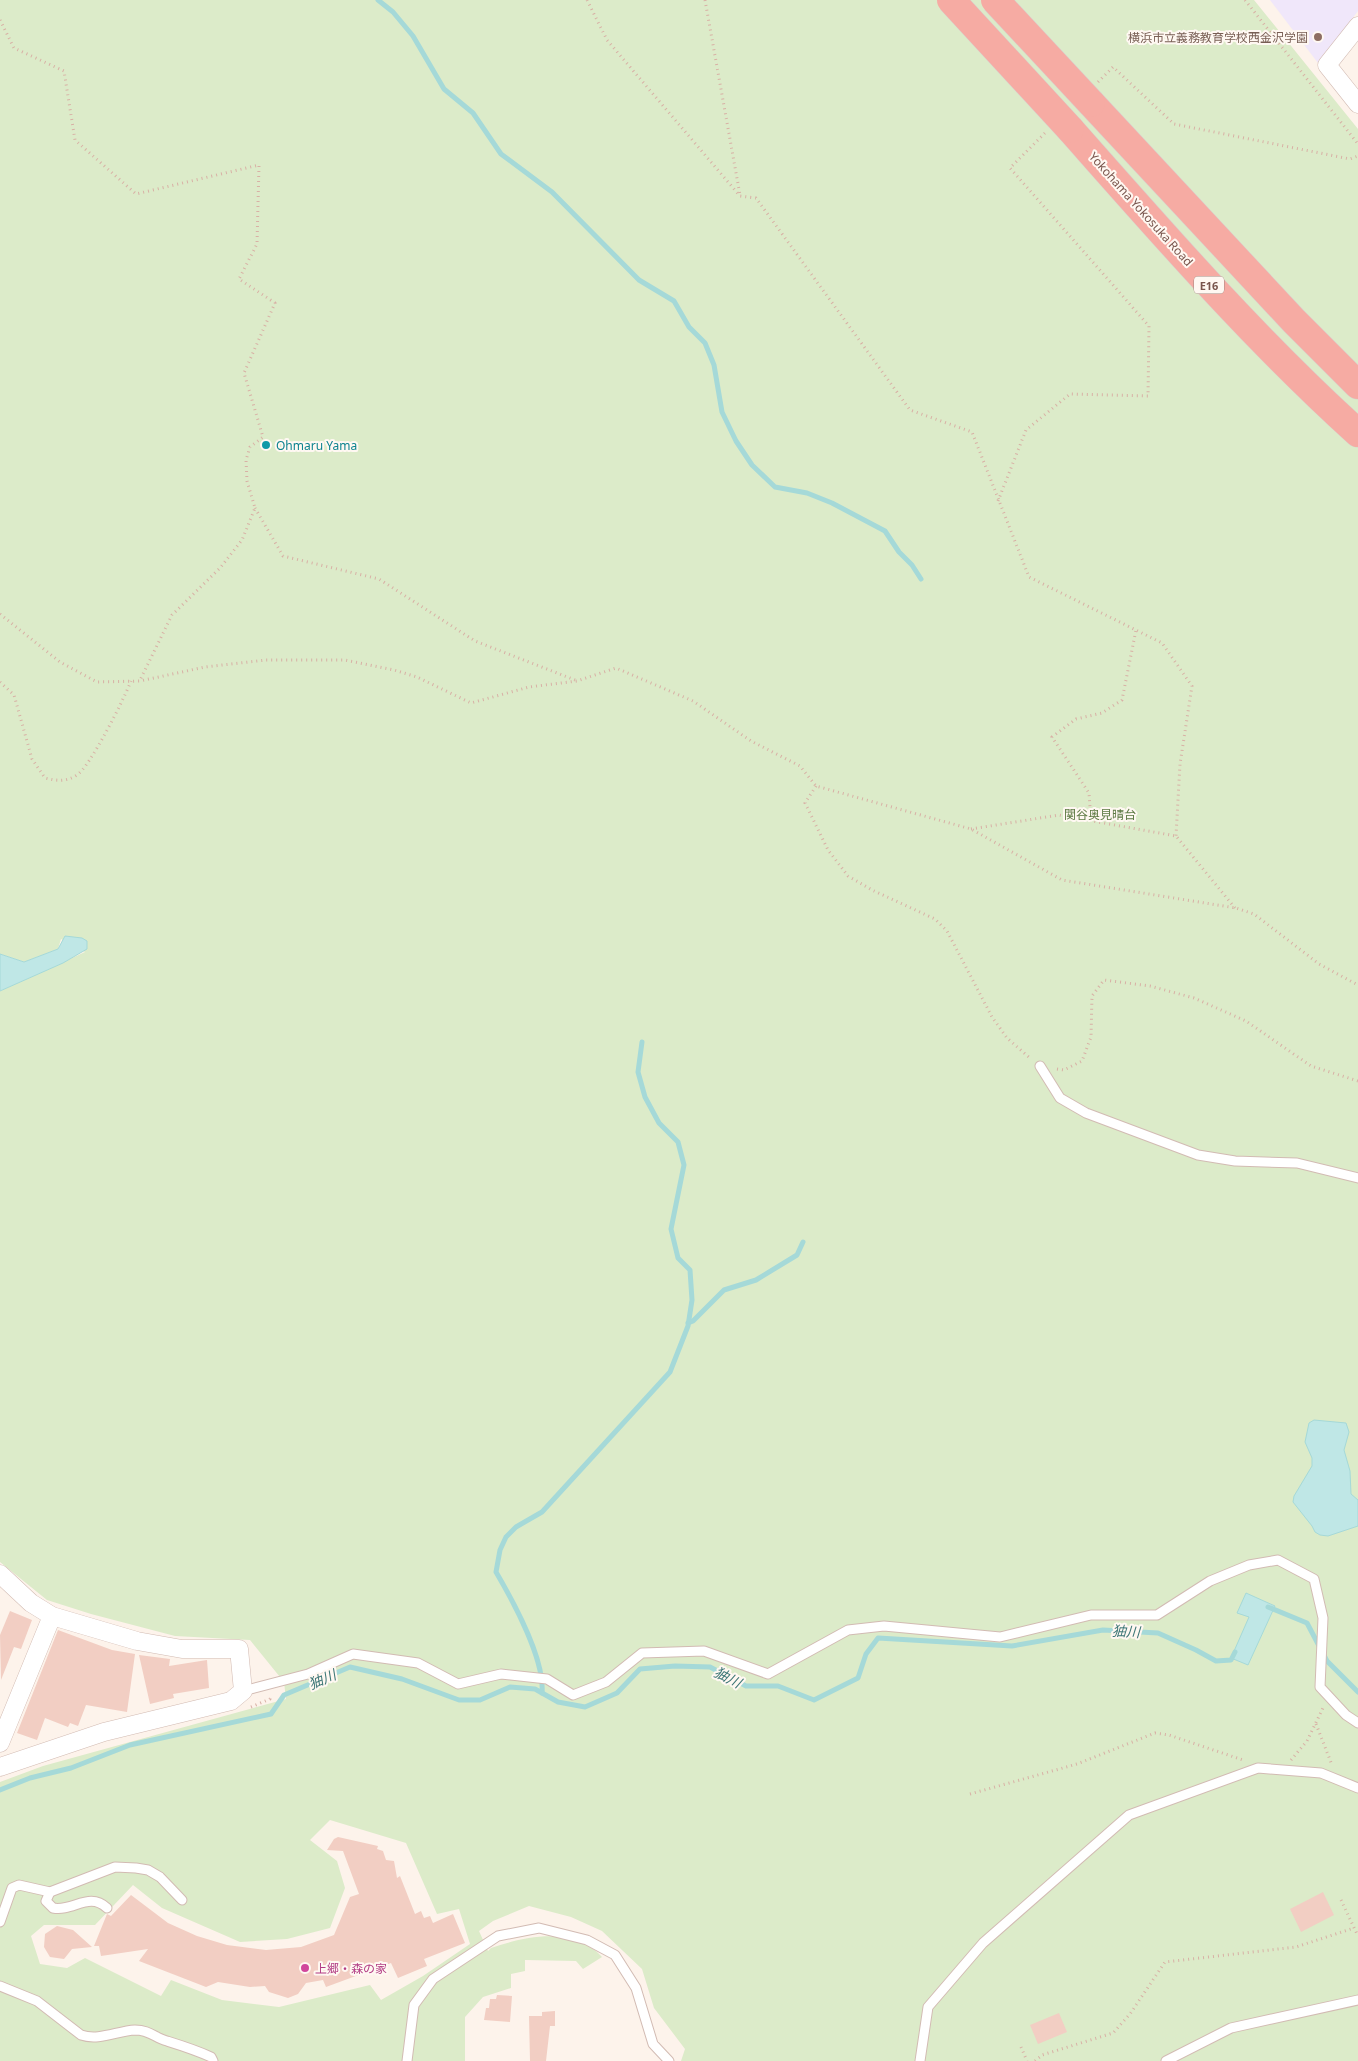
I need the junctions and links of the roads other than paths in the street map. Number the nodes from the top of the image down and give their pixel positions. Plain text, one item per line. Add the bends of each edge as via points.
1 (951, 0) edge
2 (995, 0) edge
3 (1358, 26) edge
4 (1358, 104) edge
5 (1358, 385) edge
6 (1358, 433) edge
7 (1040, 1066) road end
8 (1358, 1178) edge
9 (0, 1574) edge
10 (52, 1616) junction
11 (243, 1691) junction
12 (1358, 1723) edge
13 (0, 1743) edge
14 (1, 1765) edge
15 (1358, 1788) edge
16 (50, 1892) junction
17 (182, 1900) dead end
18 (107, 1908) dead end
19 (0, 1922) edge
20 (0, 1986) edge
21 (1358, 2000) edge
22 (213, 2061) edge
23 (407, 2061) edge
24 (669, 2061) edge
25 (920, 2061) edge
26 (1166, 2061) edge

1 - 6 highway, Yokohama Yokosuka Road / E16, bridge via 1060,128 1307,387
2 - 5 highway, bridge via 1092,95 1294,321
3 - 4 street via 1327,65
7 - 8 lane via 1060,1098 1086,1113 1198,1155 1297,1163
9 - 10 street via 31,1603
10 - 11 street via 136,1641 173,1648 239,1650
10 - 13 street
11 - 12 lane via 308,1674 353,1654 418,1663 458,1684 500,1674 547,1679 573,1695 606,1682 642,1654 704,1651 768,1674 848,1630 884,1626 1000,1637 1091,1615 1157,1614 1210,1581 1249,1565 1278,1560 1314,1580 1323,1618 1320,1687
11 - 14 street via 230,1701 104,1732
15 - 25 lane via 1321,1773 1258,1768 1130,1815 983,1943 928,2007
16 - 17 lane via 115,1867 136,1868 160,1877
16 - 18 lane via 46,1901 52,1908 71,1908 86,1900 95,1900
16 - 19 lane via 19,1885 12,1888
20 - 22 lane via 37,2001 81,2035 90,2038 136,2030 154,2033 165,2041 190,2047
21 - 26 lane via 1231,2028
23 - 24 lane via 414,2005 433,1979 498,1936 539,1928 587,1940 615,1955 636,1988 653,2044

